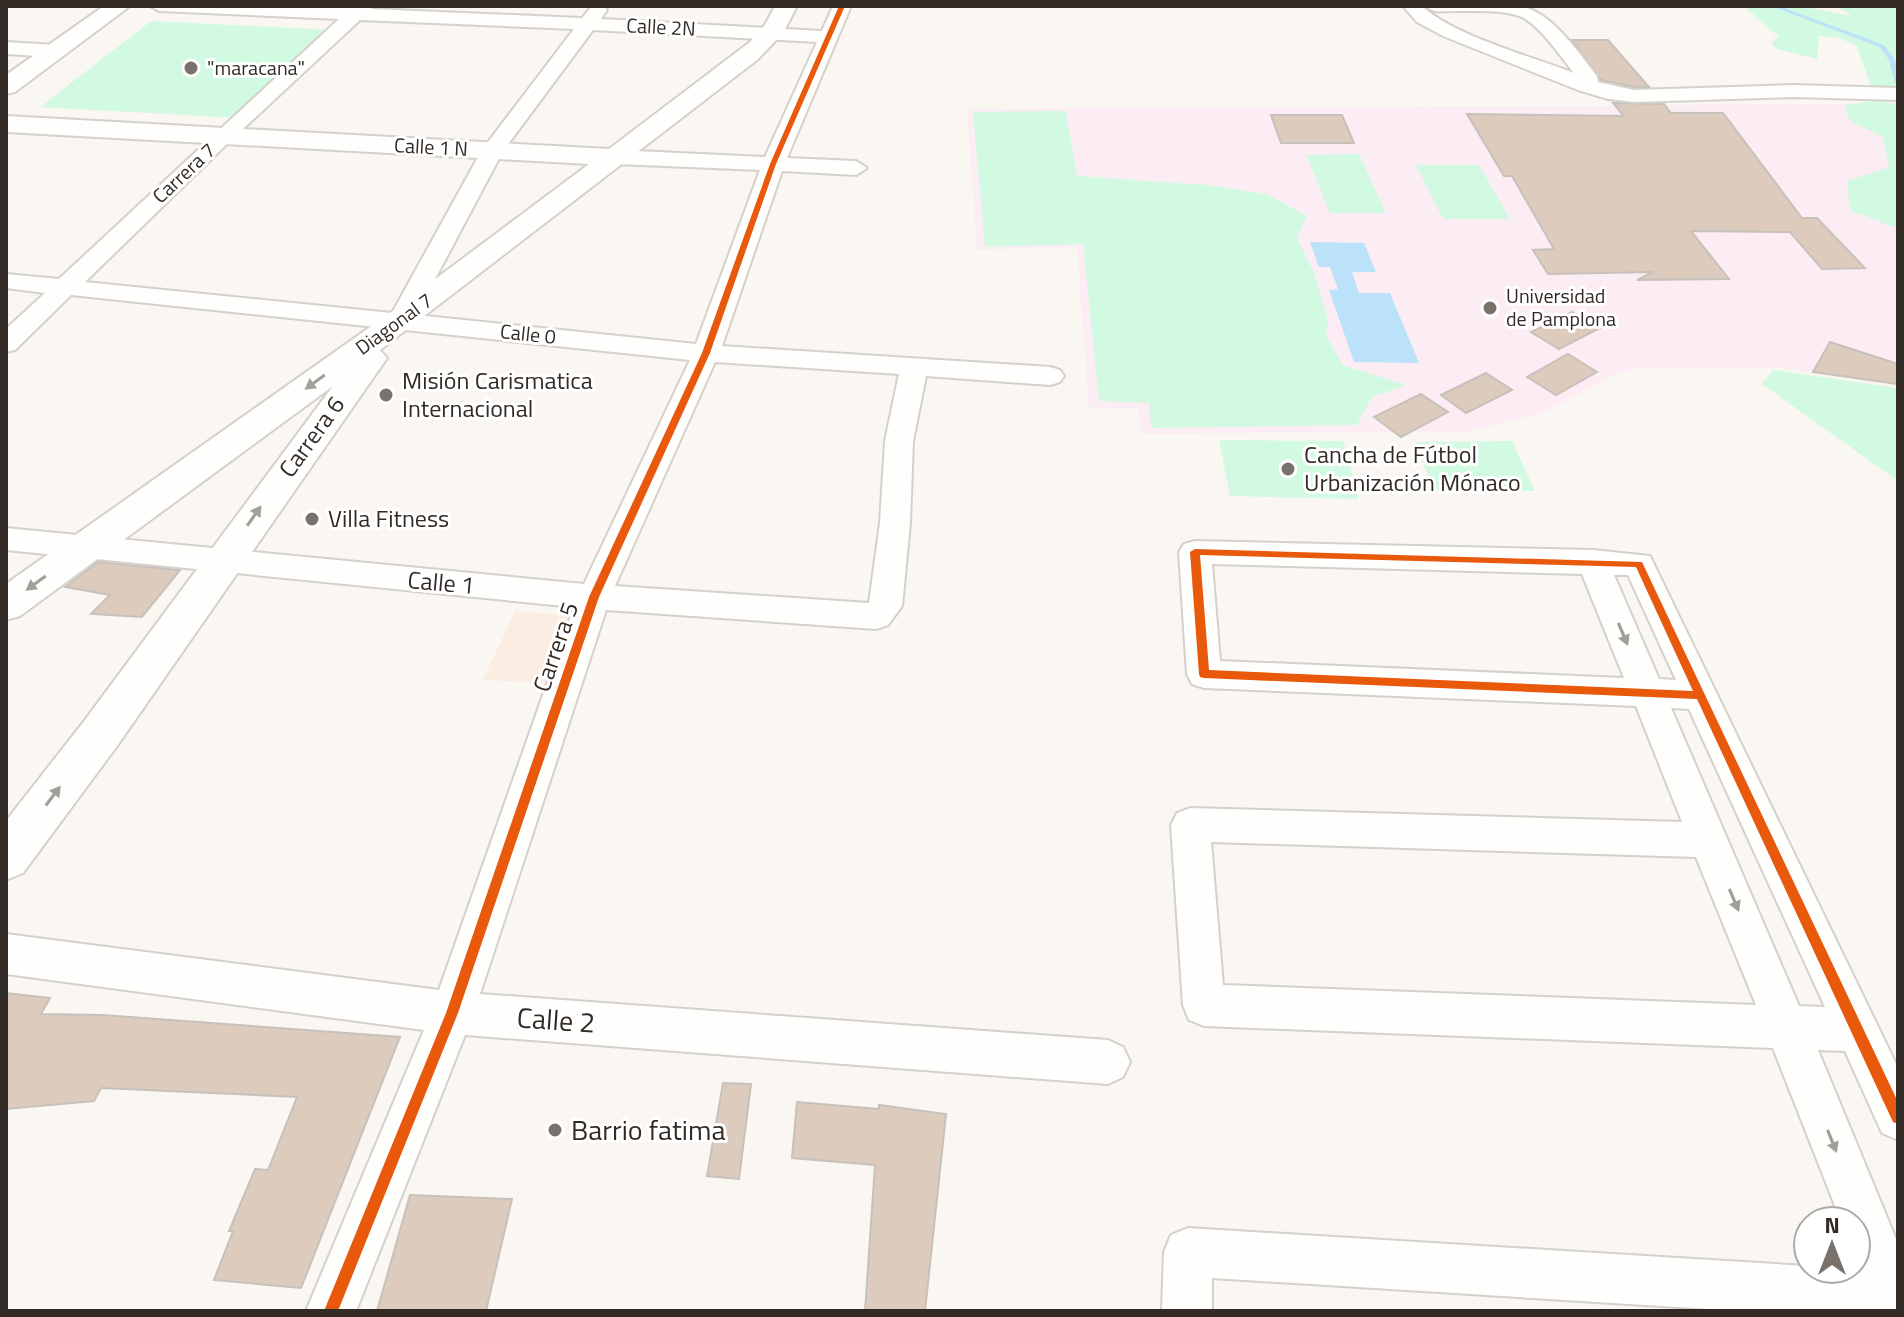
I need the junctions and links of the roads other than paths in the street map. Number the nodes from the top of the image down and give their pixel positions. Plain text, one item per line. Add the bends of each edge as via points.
1 (119, 6) edge
2 (159, 6) edge
3 (786, 6) edge
4 (842, 6) edge
5 (1412, 6) edge
6 (1434, 6) edge
7 (360, 10) edge
8 (595, 15) edge
9 (772, 32) junction
10 (827, 37) junction
11 (6, 48) edge
12 (56, 51) junction
13 (1585, 86) junction
14 (6, 87) edge
15 (1898, 94) edge
16 (6, 124) edge
17 (222, 136) junction
18 (493, 150) junction
19 (616, 157) junction
20 (773, 164) junction
21 (856, 168) dead end
22 (6, 281) edge
23 (64, 286) junction
24 (401, 320) junction
25 (6, 344) edge
26 (706, 353) junction
27 (914, 368) junction
28 (1050, 376) dead end
29 (6, 539) edge
30 (85, 548) junction
31 (222, 562) junction
32 (1593, 562) junction
33 (594, 597) junction
34 (6, 605) edge
35 (1647, 693) junction
36 (1700, 695) junction
37 (1708, 840) junction
38 (6, 858) edge
39 (6, 954) edge
40 (452, 1013) junction
41 (1787, 1028) junction
42 (1857, 1030) junction
43 (1108, 1062) dead end
44 (1898, 1117) edge
45 (1896, 1300) edge
46 (331, 1311) edge
47 (1187, 1311) edge

1 - 12 street
2 - 7 street, Calle 2N
3 - 9 street, Diagonal 7
4 - 10 street, Carrera 5
5 - 13 street via 1436,26
6 - 13 street via 1510,9 1534,16 1590,80
7 - 8 street, Calle 2N
7 - 17 street, Carrera 7
8 - 9 street, Calle 2N
8 - 18 street, Carrera 6
9 - 10 street, Calle 2N
9 - 19 street, Diagonal 7
10 - 20 street, Carrera 5
11 - 12 street
12 - 14 street
13 - 15 street via 1634,96
16 - 17 street, Calle 1 N
17 - 18 street, Calle 1 N
17 - 23 street, Carrera 7
18 - 19 street, Calle 1 N
18 - 24 street, Carrera 6
19 - 20 street, Calle 1 N
19 - 24 street, Diagonal 7
20 - 21 street, Calle 1 N
20 - 26 street, Carrera 5
22 - 23 street, Calle 0
23 - 24 street, Calle 0
23 - 25 street, Carrera 7
24 - 26 street, Calle 0
24 -> 30 street, Diagonal 7
31 -> 24 street, Carrera 6
26 - 27 street, Calle 0
26 - 33 street, Carrera 5
27 - 28 street, Calle 0
27 - 33 street, Calle 1 via 899,441 886,606 876,616
29 - 30 street, Calle 1
30 - 31 street, Calle 1
30 -> 34 street, Diagonal 7
31 - 33 street, Calle 1
38 -> 31 street, Carrera 6
32 -> 35 street
32 - 35 street via 1195,552 1204,674
32 - 36 street via 1639,564
33 - 40 street, Carrera 5
35 - 36 street
35 - 37 street
36 - 42 street
37 -> 41 street
37 - 41 street via 1190,825 1204,1005
39 - 40 street, Calle 2
40 - 43 street, Calle 2
40 - 46 street, Carrera 5
41 - 42 street
41 -> 45 street
42 - 44 street
45 - 47 street via 1188,1252

